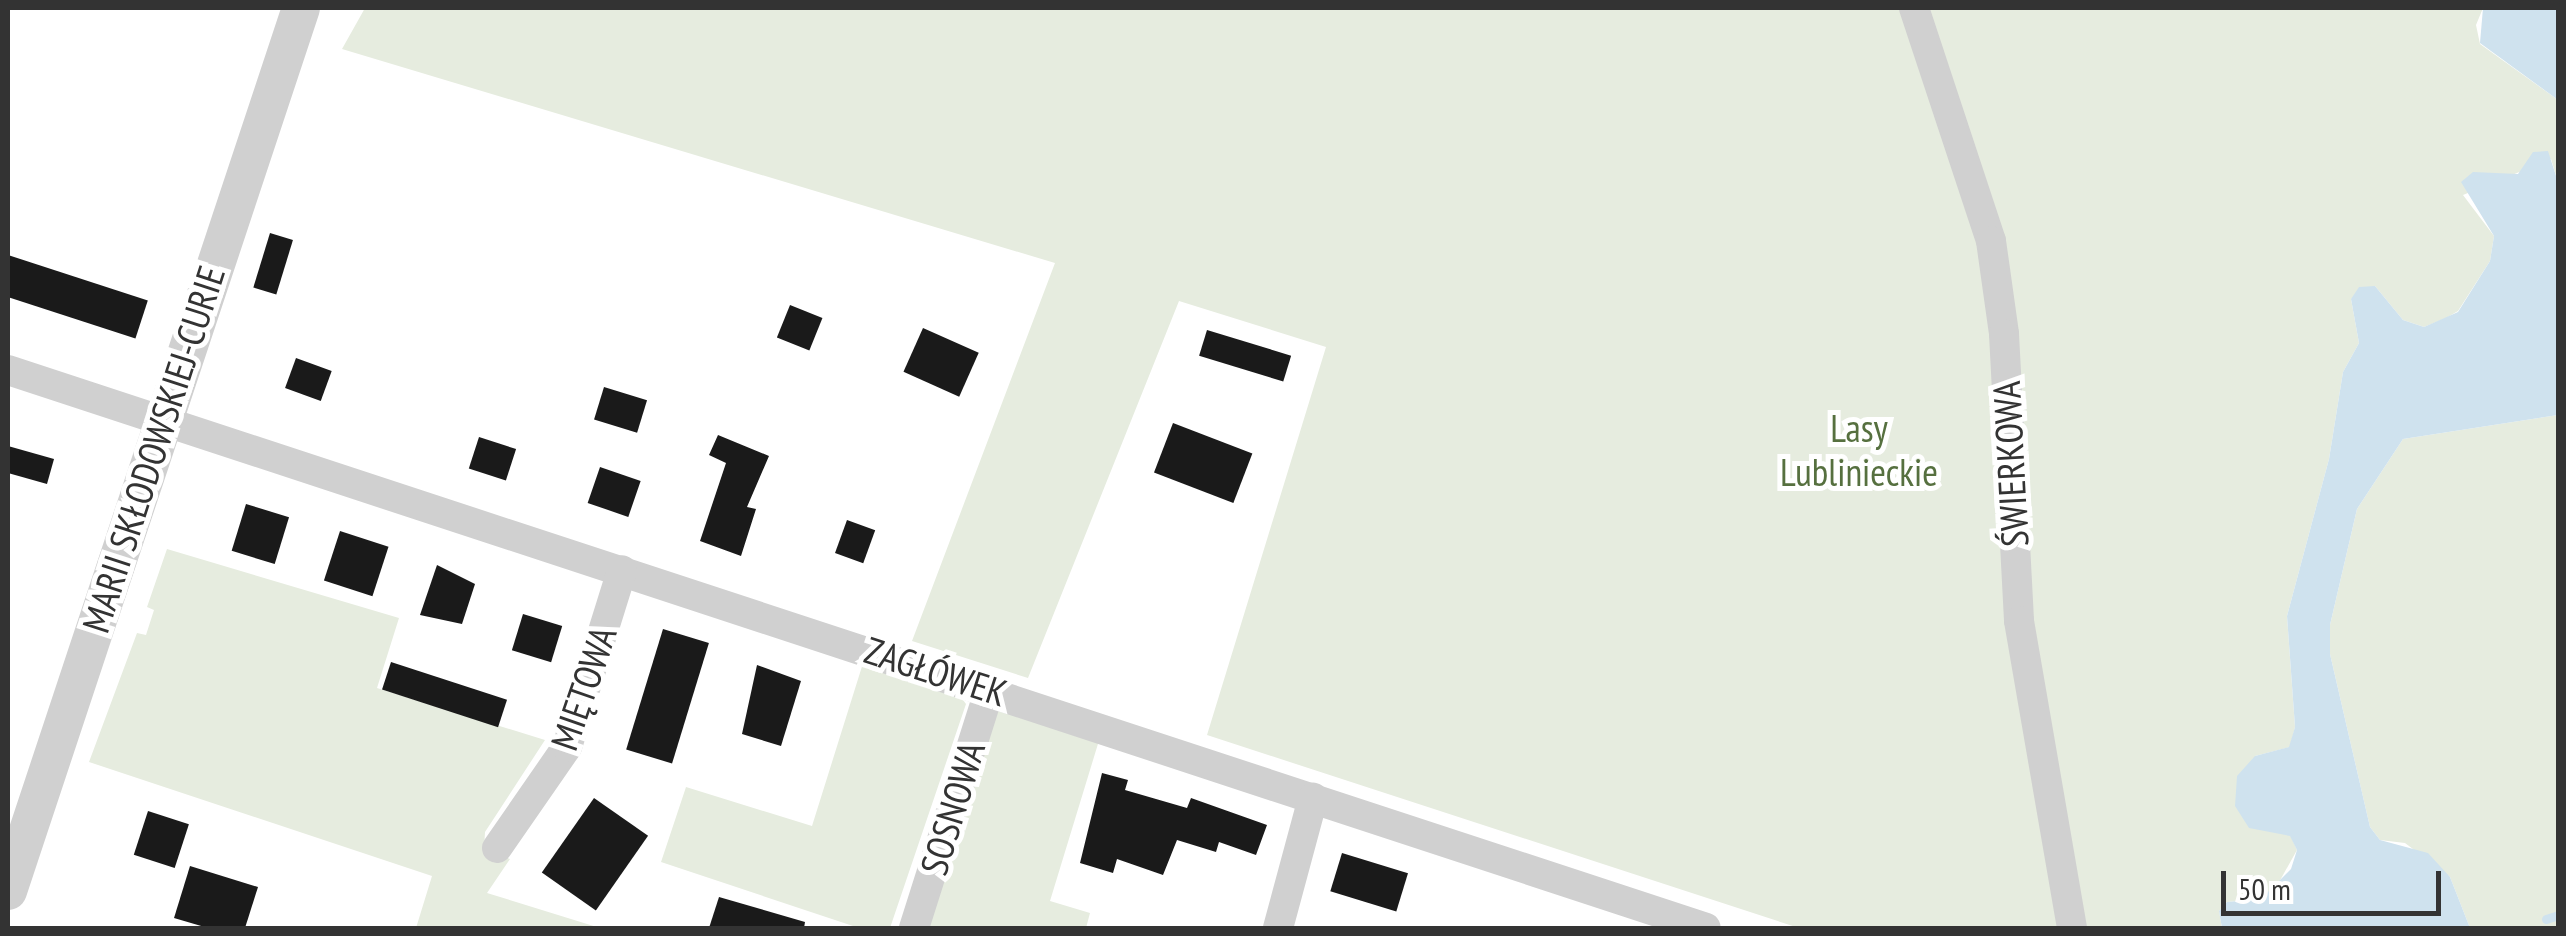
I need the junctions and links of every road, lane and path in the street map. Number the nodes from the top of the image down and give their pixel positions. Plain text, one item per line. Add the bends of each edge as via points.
1 (301, 8) edge
2 (1914, 8) edge
3 (8, 370) edge
4 (162, 423) junction
5 (622, 570) junction
6 (990, 688) junction
7 (1313, 798) junction
8 (497, 848) dead end
9 (8, 891) edge
10 (914, 928) edge
11 (1278, 928) edge
12 (1706, 928) edge
13 (2072, 928) edge

1 - 4 street, MARII SKŁODOWSKIEJ-CURIE
2 - 13 street, ŚWIERKOWA via 1991,241 2004,334 2019,621
3 - 4 street, ZAGŁÓWEK
4 - 5 street, ZAGŁÓWEK
4 - 9 street, MARII SKŁODOWSKIEJ-CURIE
5 - 6 street, ZAGŁÓWEK
5 - 8 street, MIĘTOWA via 566,747
6 - 7 street, ZAGŁÓWEK
6 - 10 street, SOSNOWA
7 - 11 street
7 - 12 street, ZAGŁÓWEK

